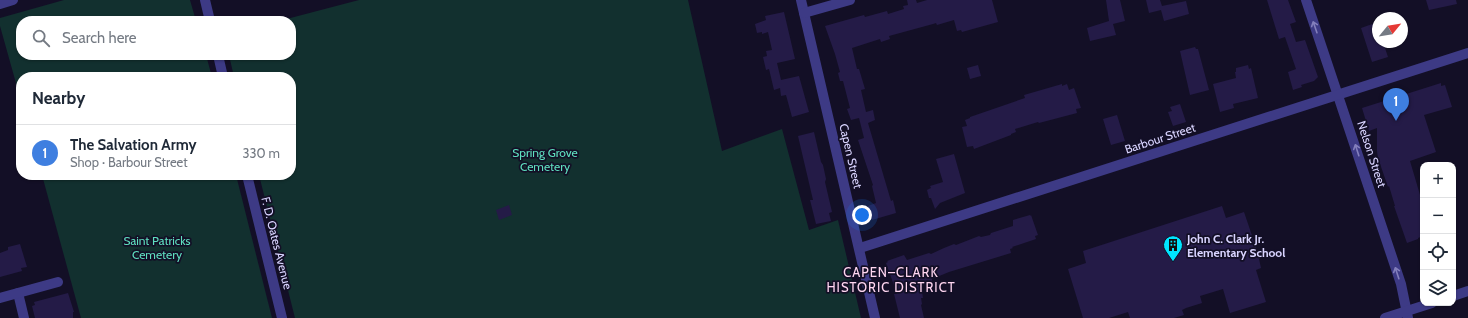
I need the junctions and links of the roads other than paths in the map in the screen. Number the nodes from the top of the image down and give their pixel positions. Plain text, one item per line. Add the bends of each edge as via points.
1 (13, 0) edge
2 (205, 0) edge
3 (801, 0) edge
4 (850, 0) edge
5 (1306, 0) edge
6 (0, 4) edge
7 (804, 13) junction
8 (209, 16) edge
9 (1468, 53) edge
10 (219, 60) edge
11 (222, 72) edge
12 (1338, 95) junction
13 (247, 180) edge
14 (860, 248) junction
15 (58, 282) dead end
16 (1468, 291) edge
17 (18, 293) junction
18 (1456, 295) edge
19 (0, 298) edge
20 (1426, 306) edge
21 (1407, 315) edge
22 (24, 318) edge
23 (282, 318) edge
24 (875, 318) edge
25 (1385, 318) edge

1 - 6 street
2 - 8 street
3 - 7 street, Capen Street
4 - 7 street
12 -> 5 street, Nelson Street
7 - 14 street, Capen Street
9 - 12 street, Barbour Street
10 - 11 street
12 - 14 street, Barbour Street
21 -> 12 street, Nelson Street via 1401,284
13 - 23 street, F. D. Oates Avenue
14 - 24 street, Capen Street
15 - 17 street
16 - 18 street
17 - 19 street
17 - 22 street
20 - 21 street
21 - 25 street

